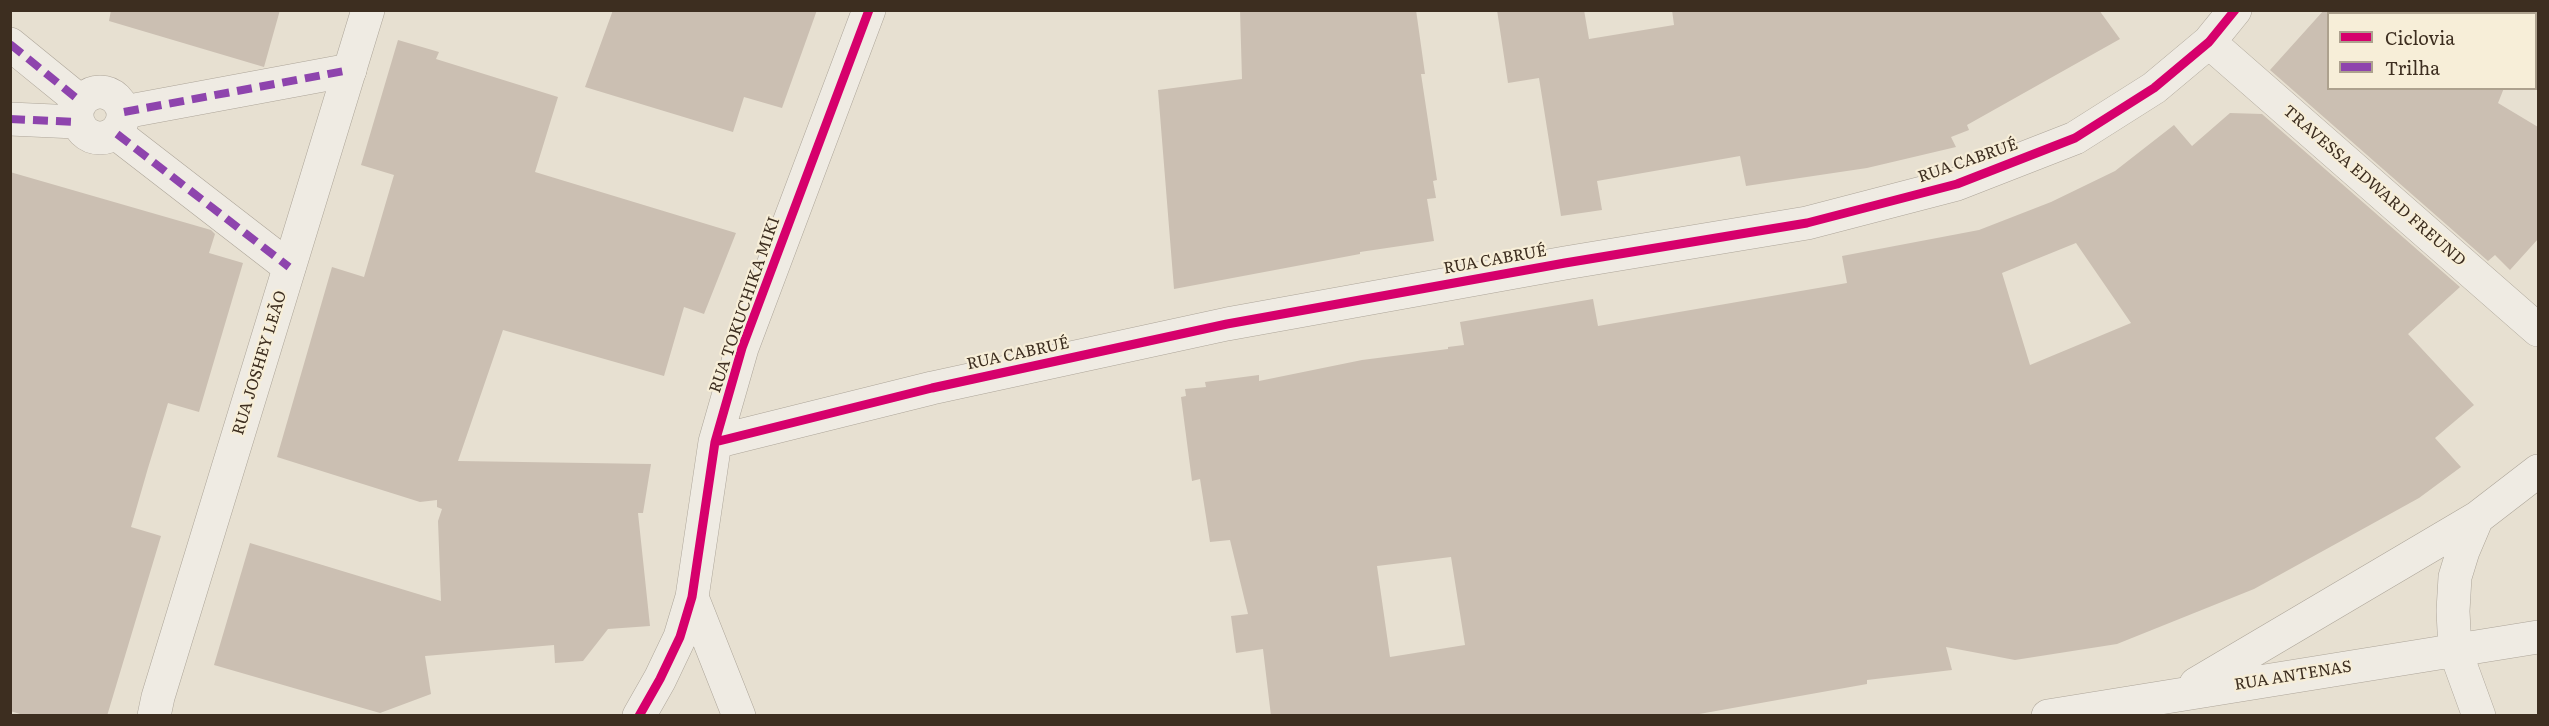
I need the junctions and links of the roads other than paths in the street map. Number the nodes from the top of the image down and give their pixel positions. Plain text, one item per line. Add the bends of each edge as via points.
1 (368, 10) edge
2 (869, 10) edge
3 (2235, 10) edge
4 (2209, 42) junction
5 (10, 44) edge
6 (350, 70) junction
7 (78, 111) junction
8 (10, 119) edge
9 (120, 123) junction
10 (290, 267) junction
11 (2538, 330) edge
12 (715, 442) junction
13 (2538, 471) edge
14 (2477, 518) junction
15 (692, 597) junction
16 (2538, 637) edge
17 (2455, 650) junction
18 (2178, 694) junction
19 (160, 709) edge
20 (639, 716) edge
21 (739, 716) edge
22 (2048, 716) edge
23 (2479, 716) edge

1 - 6 street, RUA JOSHEY LEÃO
2 - 12 street, RUA TOKUCHIKA MIKI via 742,348
3 - 4 street, RUA CABRUÉ
4 - 11 street, TRAVESSA EDWARD FREUND
4 - 12 street, RUA CABRUÉ via 2154,88 2075,138 1957,184 1807,223 1227,324 932,388
5 - 7 street
6 - 9 street
6 - 10 street, RUA JOSHEY LEÃO
7 - 8 street
7 - 9 street via 92,139 112,137
9 - 10 street
10 - 19 street, RUA JOSHEY LEÃO
12 - 15 street, RUA TOKUCHIKA MIKI
13 - 14 street
14 - 17 street via 2455,577
14 - 18 street
15 - 20 street, RUA TOKUCHIKA MIKI via 680,637
15 - 21 street, RUA TOKUCHIKA MIKI
16 - 17 street, RUA ANTENAS
17 - 18 street, RUA ANTENAS
17 - 23 street
18 - 22 street, RUA ANTENAS

